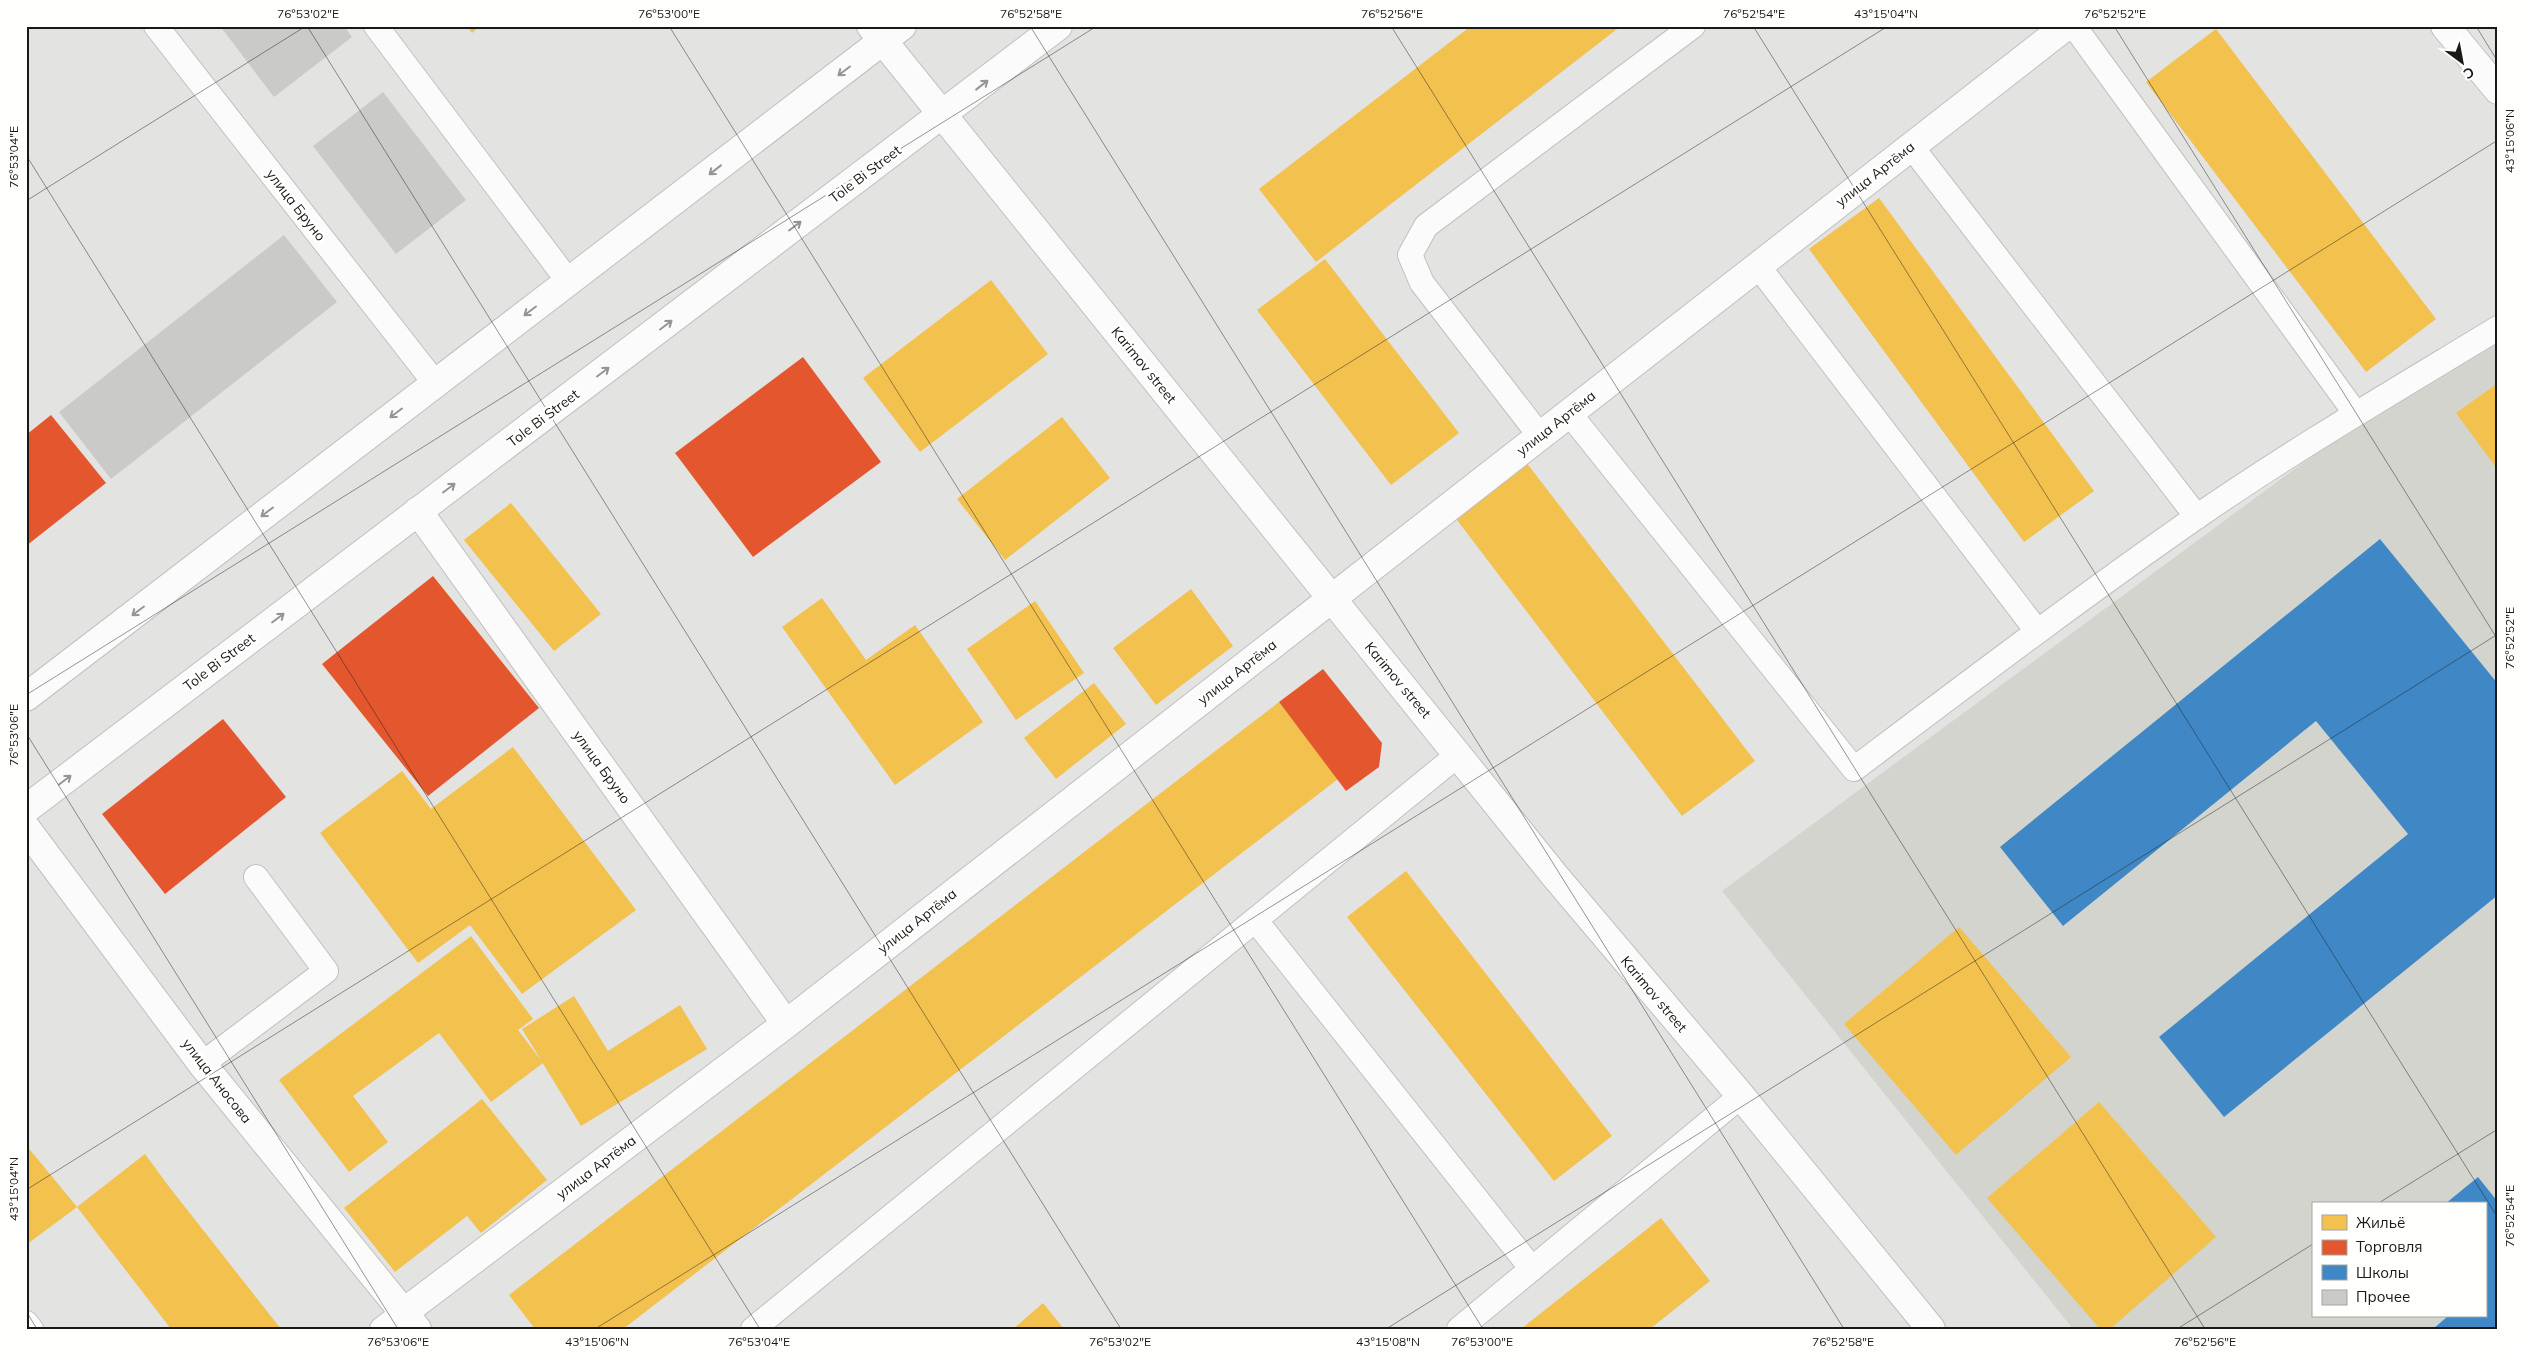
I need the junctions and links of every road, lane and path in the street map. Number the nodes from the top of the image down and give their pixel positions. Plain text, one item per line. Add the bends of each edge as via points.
1 (156, 26) edge
2 (376, 26) edge
3 (1058, 26) edge
4 (1693, 26) edge
5 (2066, 26) edge
6 (2074, 26) edge
7 (2444, 26) edge
8 (885, 31) edge
9 (2498, 90) edge
10 (944, 114) junction
11 (1911, 146) junction
12 (1758, 266) junction
13 (569, 282) junction
14 (2498, 328) edge
15 (435, 384) junction
16 (1569, 413) junction
17 (2356, 414) junction
18 (1540, 436) junction
19 (418, 511) junction
20 (2197, 517) junction
21 (1330, 599) junction
22 (2037, 631) junction
23 (26, 697) edge
24 (1459, 754) junction
25 (26, 809) edge
26 (26, 828) edge
27 (256, 877) dead end
28 (1256, 921) junction
29 (786, 1024) junction
30 (202, 1064) junction
31 (1741, 1096) junction
32 (1532, 1269) junction
33 (26, 1323) edge
34 (401, 1323) edge
35 (31, 1329) edge
36 (753, 1329) edge
37 (1459, 1329) edge
38 (1931, 1329) edge

1 - 15 lane, улица Бруно
2 - 13 lane
10 -> 3 street, Tole Bi Street
4 - 18 lane via 1426,226 1410,255 1422,282
5 - 11 street, улица Артёма
6 - 17 lane
7 - 9 street
8 - 10 street, Karimov street
8 -> 13 street
19 -> 10 street, Tole Bi Street
10 - 21 street, Karimov street
11 - 12 street, улица Артёма
11 - 20 lane
12 - 16 street, улица Артёма
12 - 22 lane
13 -> 15 street
14 - 17 lane
15 -> 23 street
16 - 18 street, улица Артёма
16 - 22 lane via 1854,769
17 - 20 lane
18 - 21 street, улица Артёма
25 -> 19 street, Tole Bi Street
19 - 29 street, улица Бруно
20 - 22 lane
21 - 24 street, Karimov street
21 - 29 street, улица Артёма
24 - 28 lane
24 - 31 street, Karimov street via 1555,876
26 - 30 street, улица Аносова
27 - 30 lane via 326,971
28 - 32 lane
28 - 36 lane
29 - 34 street, улица Артёма
30 - 34 street, улица Аносова
31 - 32 lane
31 - 38 street, Karimov street
32 - 37 lane
33 - 35 lane

